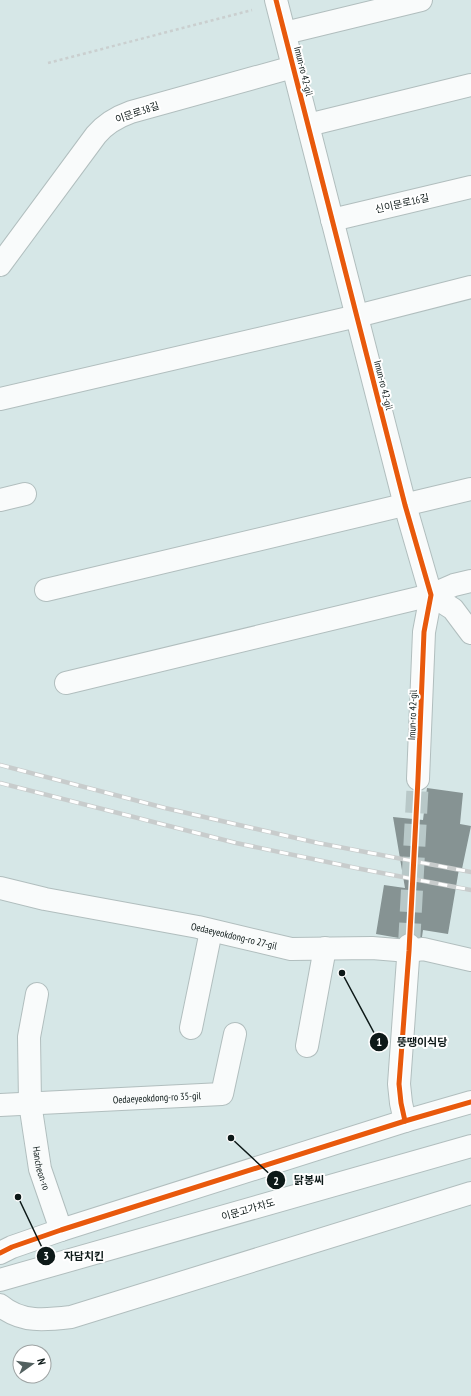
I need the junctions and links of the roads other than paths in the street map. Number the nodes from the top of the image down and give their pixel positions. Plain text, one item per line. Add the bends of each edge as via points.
1 (421, 0) edge
2 (277, 2) edge
3 (284, 33) junction
4 (293, 67) junction
5 (471, 85) edge
6 (308, 125) junction
7 (471, 187) edge
8 (332, 220) junction
9 (0, 265) edge
10 (471, 287) edge
11 (357, 316) junction
12 (0, 398) edge
13 (471, 489) edge
14 (25, 494) dead end
15 (0, 500) edge
16 (405, 505) junction
17 (471, 581) edge
18 (46, 590) dead end
19 (431, 595) junction
20 (471, 633) edge
21 (66, 683) dead end
22 (418, 779) tunnel mouth
23 (0, 888) edge
24 (212, 931) junction
25 (325, 948) junction
26 (409, 948) junction
27 (471, 960) edge
28 (37, 994) dead end
29 (190, 1028) dead end
30 (235, 1034) dead end
31 (307, 1046) dead end
32 (471, 1102) edge
33 (30, 1104) junction
34 (0, 1105) edge
35 (405, 1121) junction
36 (471, 1146) edge
37 (471, 1193) edge
38 (61, 1230) junction
39 (0, 1253) edge
40 (0, 1280) edge
41 (0, 1305) edge

1 - 3 street
2 - 3 street, Imun-ro 42-gil
3 - 4 street, Imun-ro 42-gil
4 - 6 street, Imun-ro 42-gil
4 - 9 street, 이문로38길 via 131,112 111,121 96,135
5 - 6 street
6 - 8 street, Imun-ro 42-gil
7 - 8 street, 신이문로16길
8 - 11 street, Imun-ro 42-gil
10 - 11 street
11 - 12 street
11 - 16 street, Imun-ro 42-gil
13 - 16 street
14 - 15 street
16 - 18 street
16 - 19 street, Imun-ro 42-gil
17 - 19 street
19 - 20 street via 453,609
19 - 21 street
19 - 22 street, Imun-ro 42-gil via 424,632
23 - 24 street, Oedaeyeokdong-ro 27-gil
24 - 25 street, Oedaeyeokdong-ro 27-gil via 292,949
24 - 29 street
25 - 26 street, Oedaeyeokdong-ro 27-gil
25 - 31 street
26 - 27 street, Oedaeyeokdong-ro 27-gil
26 - 35 street via 399,1084
28 - 33 street via 29,1037
30 - 33 street, Oedaeyeokdong-ro 35-gil via 222,1094
32 - 35 street
33 - 34 street, Oedaeyeokdong-ro 35-gil
33 - 38 street, Hancheon-ro via 40,1169
35 - 38 street
36 - 40 street, 이문고가차도
37 - 41 street via 71,1316 43,1320 21,1318
38 - 39 street

